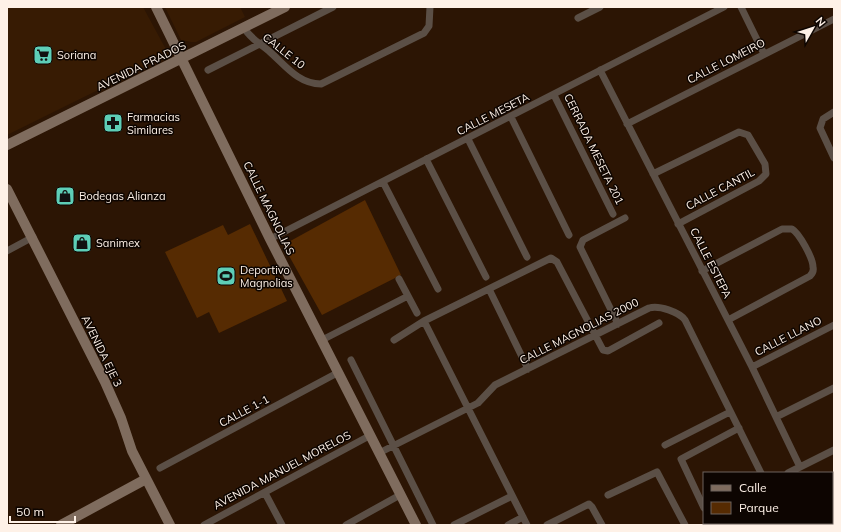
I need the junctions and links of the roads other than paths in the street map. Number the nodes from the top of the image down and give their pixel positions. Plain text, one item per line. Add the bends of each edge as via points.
1 (156, 7) edge
2 (285, 7) edge
3 (333, 7) edge
4 (430, 7) edge
5 (600, 7) edge
6 (724, 7) edge
7 (741, 7) edge
8 (578, 18) dead end
9 (834, 19) edge
10 (244, 28) junction
11 (260, 45) junction
12 (764, 54) junction
13 (183, 59) junction
14 (208, 70) dead end
15 (600, 70) junction
16 (554, 95) junction
17 (834, 112) edge
18 (511, 117) junction
19 (627, 124) junction
20 (468, 139) junction
21 (7, 145) edge
22 (834, 158) edge
23 (426, 159) junction
24 (653, 174) junction
25 (383, 182) junction
26 (7, 189) edge
27 (613, 214) dead end
28 (625, 218) dead end
29 (678, 224) junction
30 (569, 235) dead end
31 (33, 237) junction
32 (270, 239) junction
33 (7, 251) edge
34 (527, 257) dead end
35 (702, 271) junction
36 (486, 277) dead end
37 (399, 279) dead end
38 (438, 289) dead end
39 (489, 289) junction
40 (408, 296) junction
41 (417, 313) dead end
42 (728, 320) junction
43 (424, 321) junction
44 (659, 323) dead end
45 (618, 324) junction
46 (834, 325) edge
47 (595, 336) junction
48 (322, 340) junction
49 (394, 340) dead end
50 (351, 360) dead end
51 (752, 367) junction
52 (528, 369) junction
53 (339, 372) junction
54 (834, 388) edge
55 (468, 408) junction
56 (730, 412) junction
57 (776, 417) junction
58 (738, 428) junction
59 (371, 435) junction
60 (394, 446) junction
61 (665, 446) dead end
62 (834, 450) edge
63 (379, 453) junction
64 (800, 467) junction
65 (160, 468) dead end
66 (760, 472) edge
67 (790, 472) edge
68 (146, 479) junction
69 (265, 493) junction
70 (400, 495) junction
71 (608, 495) dead end
72 (512, 496) junction
73 (703, 506) edge
74 (523, 518) junction
75 (60, 525) edge
76 (170, 525) edge
77 (204, 525) edge
78 (282, 525) edge
79 (346, 525) edge
80 (416, 525) edge
81 (433, 525) edge
82 (454, 525) edge
83 (508, 525) edge
84 (527, 525) edge
85 (547, 525) edge
86 (602, 525) edge
87 (685, 525) edge

1 - 13 main road, CALLE MAGNOLIAS
2 - 10 main road, AVENIDA PRADOS
3 - 11 street
4 - 11 street, CALLE 10 via 429,26 424,33 326,83 317,84 299,78
5 - 8 street
6 - 15 street, CALLE MESETA
7 - 12 street
9 - 12 street, CALLE LOMEIRO
10 - 11 street, CALLE 10 via 250,38
10 - 13 main road, AVENIDA PRADOS
11 - 14 street
12 - 19 street, CALLE LOMEIRO
13 - 21 main road, AVENIDA PRADOS
13 - 32 main road, CALLE MAGNOLIAS
15 - 16 street, CALLE MESETA
15 - 19 street, CALLE ESTEPA
16 - 18 street, CALLE MESETA
16 - 27 street, CERRADA MESETA 201
17 - 22 street via 823,118 820,128
18 - 20 street, CALLE MESETA
18 - 30 street
19 - 24 street, CALLE ESTEPA
20 - 23 street, CALLE MESETA
20 - 34 street
23 - 25 street, CALLE MESETA
23 - 36 street
24 - 29 street, CALLE ESTEPA
24 - 29 street, CALLE CANTIL via 739,132 748,135 765,164 766,174 759,181
25 - 32 street, CALLE MESETA
25 - 38 street
26 - 31 main road, AVENIDA EJE 3
28 - 45 street via 583,240 580,247
29 - 35 street, CALLE ESTEPA
31 - 33 street
31 - 68 main road, AVENIDA EJE 3 via 105,382
32 - 48 main road, CALLE MAGNOLIAS
35 - 42 street, CALLE ESTEPA
35 - 42 street via 782,229 792,229 799,235 814,267 810,276
37 - 40 street
39 - 43 street
39 - 47 street via 553,258
39 - 52 street
40 - 41 street
40 - 48 street
42 - 51 street, CALLE ESTEPA
43 - 49 street
43 - 55 street
44 - 47 street via 606,351 602,349
45 - 47 street, CALLE MAGNOLIAS 2000
45 - 56 street, CALLE MAGNOLIAS 2000 via 654,307 682,316
46 - 51 street, CALLE LLANO
47 - 52 street, CALLE MAGNOLIAS 2000
48 - 53 main road, CALLE MAGNOLIAS
50 - 60 street
51 - 57 street, CALLE ESTEPA
52 - 55 street, CALLE MAGNOLIAS 2000 via 495,386 481,400
53 - 59 main road, CALLE MAGNOLIAS
53 - 65 street, CALLE 1-1
54 - 57 street
55 - 60 street, CALLE MAGNOLIAS 2000
55 - 72 street
56 - 58 street, CALLE MAGNOLIAS 2000
56 - 61 street
57 - 64 street, CALLE ESTEPA
58 - 66 street, CALLE MAGNOLIAS 2000
58 - 73 street via 681,459
59 - 63 main road, CALLE MAGNOLIAS
59 - 69 street, AVENIDA MANUEL MORELOS
60 - 63 street, CALLE MAGNOLIAS 2000
60 - 81 street
62 - 64 street
63 - 70 main road, CALLE MAGNOLIAS
64 - 67 street
68 - 75 main road
68 - 76 main road, AVENIDA EJE 3
69 - 77 street, AVENIDA MANUEL MORELOS
69 - 78 street
70 - 79 street
70 - 80 main road, CALLE MAGNOLIAS
71 - 87 street via 657,472
72 - 74 street
72 - 82 street
74 - 83 street
74 - 84 street
85 - 86 street via 589,504

